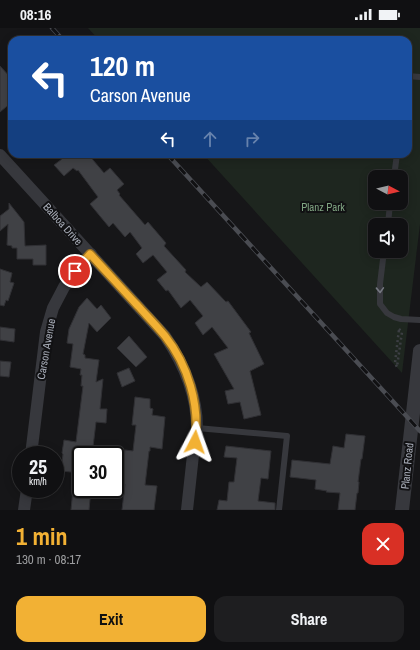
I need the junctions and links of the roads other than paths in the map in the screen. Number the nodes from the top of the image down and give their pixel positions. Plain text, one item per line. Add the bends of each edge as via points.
1 (0, 155) edge
2 (396, 158) edge
3 (395, 170) edge
4 (90, 254) junction
5 (383, 258) edge
6 (420, 320) edge
7 (420, 351) edge
8 (197, 428) junction
9 (32, 446) edge
10 (26, 498) edge
11 (24, 510) edge
12 (187, 510) edge
13 (279, 510) edge
14 (402, 510) edge

1 - 4 street, Balboa Drive
2 - 3 lane
4 - 8 street, Balboa Drive via 165,336 176,353 192,393
4 - 9 street, Carson Avenue via 64,287 46,332
5 -> 6 lane via 380,304 394,317
7 - 14 street, Planz Road
8 - 12 street, Balboa Drive
8 - 13 lane via 287,436
10 - 11 street

